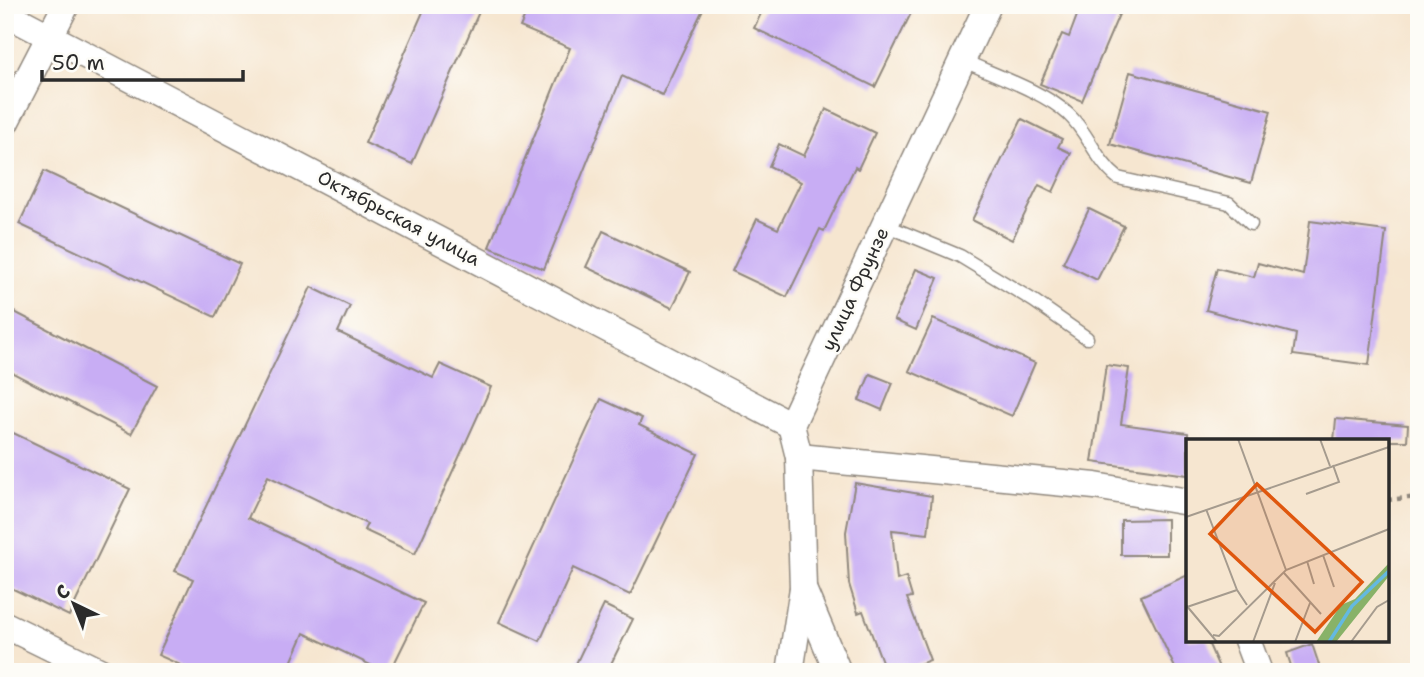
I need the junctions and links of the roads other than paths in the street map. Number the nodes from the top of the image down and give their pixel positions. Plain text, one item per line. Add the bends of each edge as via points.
1 (66, 5) edge
2 (988, 5) edge
3 (5, 13) edge
4 (51, 35) junction
5 (962, 60) junction
6 (5, 123) edge
7 (1251, 224) dead end
8 (885, 225) junction
9 (1087, 338) dead end
10 (791, 425) junction
11 (799, 457) junction
12 (1186, 502) edge
13 (803, 587) junction
14 (5, 625) edge
15 (1248, 642) edge
16 (101, 672) edge
17 (790, 672) edge
18 (838, 672) edge
19 (1259, 672) edge

1 - 4 street
2 - 5 street, улица Фрунзе
3 - 4 street, Октябрьская улица
4 - 6 street
4 - 10 street, Октябрьская улица
5 - 7 lane via 1069,114 1118,178 1229,203
5 - 8 street, улица Фрунзе
8 - 9 lane via 960,256
8 - 10 street, улица Фрунзе
10 - 11 street
11 - 12 street via 1096,486
11 - 13 street
13 - 17 street
13 - 18 street
14 - 16 street
15 - 19 street

